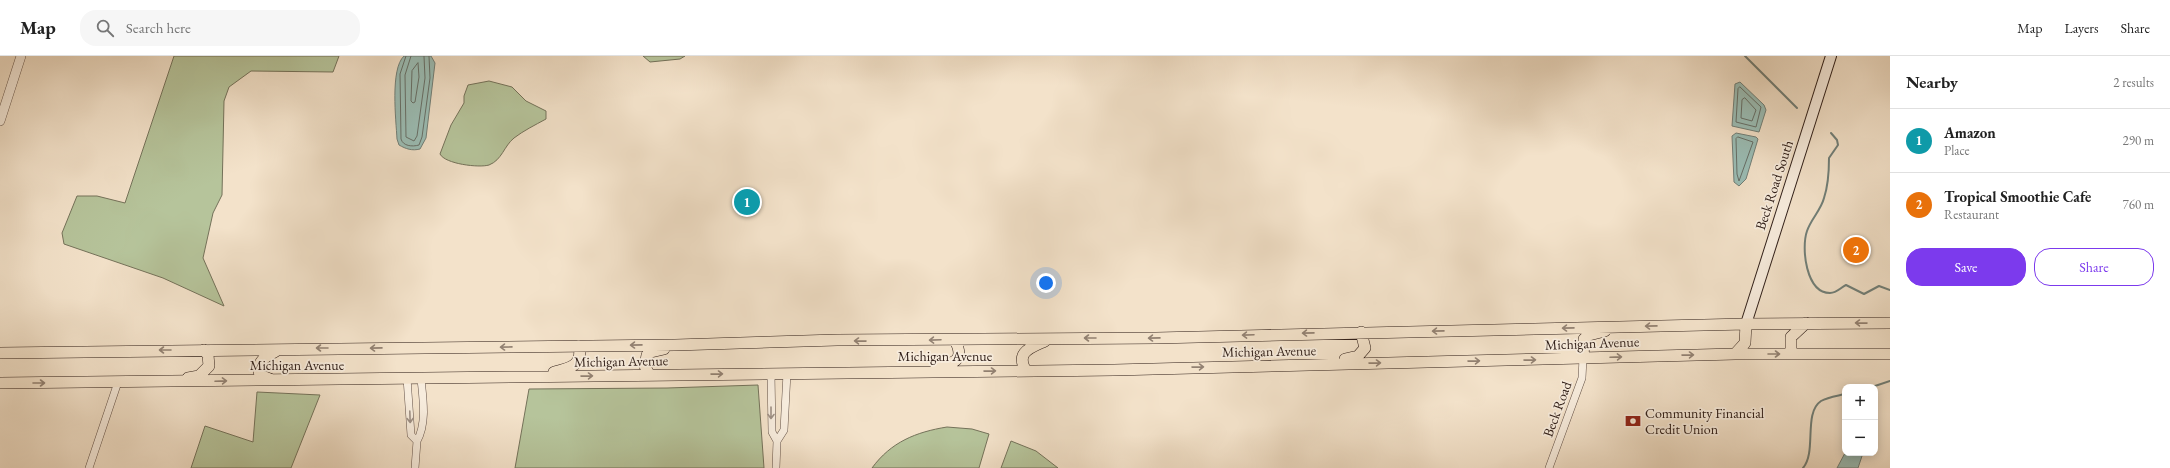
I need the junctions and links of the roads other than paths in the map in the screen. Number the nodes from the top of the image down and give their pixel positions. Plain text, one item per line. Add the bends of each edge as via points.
1 (21, 56) edge
2 (1831, 56) edge
3 (0, 121) edge
4 (1806, 323) junction
5 (1890, 323) edge
6 (1746, 324) junction
7 (1621, 326) junction
8 (1361, 332) junction
9 (1051, 339) junction
10 (955, 340) junction
11 (675, 345) junction
12 (580, 346) junction
13 (280, 349) junction
14 (204, 350) junction
15 (0, 353) edge
16 (1734, 354) junction
17 (1791, 354) junction
18 (1890, 354) edge
19 (1583, 358) junction
20 (1321, 365) junction
21 (1026, 371) junction
22 (896, 372) junction
23 (787, 373) junction
24 (771, 374) junction
25 (649, 375) junction
26 (534, 377) junction
27 (407, 378) junction
28 (270, 379) junction
29 (421, 379) junction
30 (118, 382) junction
31 (168, 382) junction
32 (0, 383) edge
33 (777, 441) junction
34 (417, 442) junction
35 (89, 468) edge
36 (415, 468) edge
37 (776, 468) edge
38 (1549, 468) edge

1 - 3 street
2 - 6 main road, Beck Road South
5 -> 4 main road, Michigan Avenue
4 - 6 main road, Michigan Avenue
4 - 17 main road via 1791,337
6 -> 7 main road, Michigan Avenue
6 - 16 main road via 1745,343
7 -> 8 main road, Michigan Avenue
7 - 19 main road via 1589,335 1584,339
8 -> 9 main road, Michigan Avenue
8 - 20 main road via 1365,348 1358,356
9 - 10 main road, Michigan Avenue
9 - 21 main road via 1025,352 1022,362
10 -> 11 main road, Michigan Avenue
10 - 22 main road via 959,355 952,364
11 -> 12 main road, Michigan Avenue
11 - 25 main road via 647,355 645,366
12 -> 13 main road, Michigan Avenue
12 - 26 main road via 580,361 576,366
13 - 14 main road, Michigan Avenue
13 - 28 main road via 263,358 259,365 260,375
14 -> 15 main road, Michigan Avenue
14 - 31 main road via 209,360 206,372 199,376
16 -> 17 main road, Michigan Avenue
19 -> 16 main road, Michigan Avenue
17 - 18 main road, Michigan Avenue
20 -> 19 main road, Michigan Avenue
19 - 38 street, Beck Road via 1582,378
21 -> 20 main road, Michigan Avenue
22 -> 21 main road, Michigan Avenue
22 - 23 main road, Michigan Avenue
23 - 24 main road, Michigan Avenue
23 - 33 street via 784,430
25 -> 24 main road, Michigan Avenue
24 -> 33 street via 772,432
26 -> 25 main road, Michigan Avenue
26 - 29 main road, Michigan Avenue
27 - 28 main road, Michigan Avenue
27 - 29 main road, Michigan Avenue
27 -> 34 street via 411,435
31 -> 28 main road, Michigan Avenue
29 - 34 street via 423,432
30 - 31 main road, Michigan Avenue
32 -> 30 main road, Michigan Avenue
30 - 35 street
33 - 37 street
34 - 36 street

